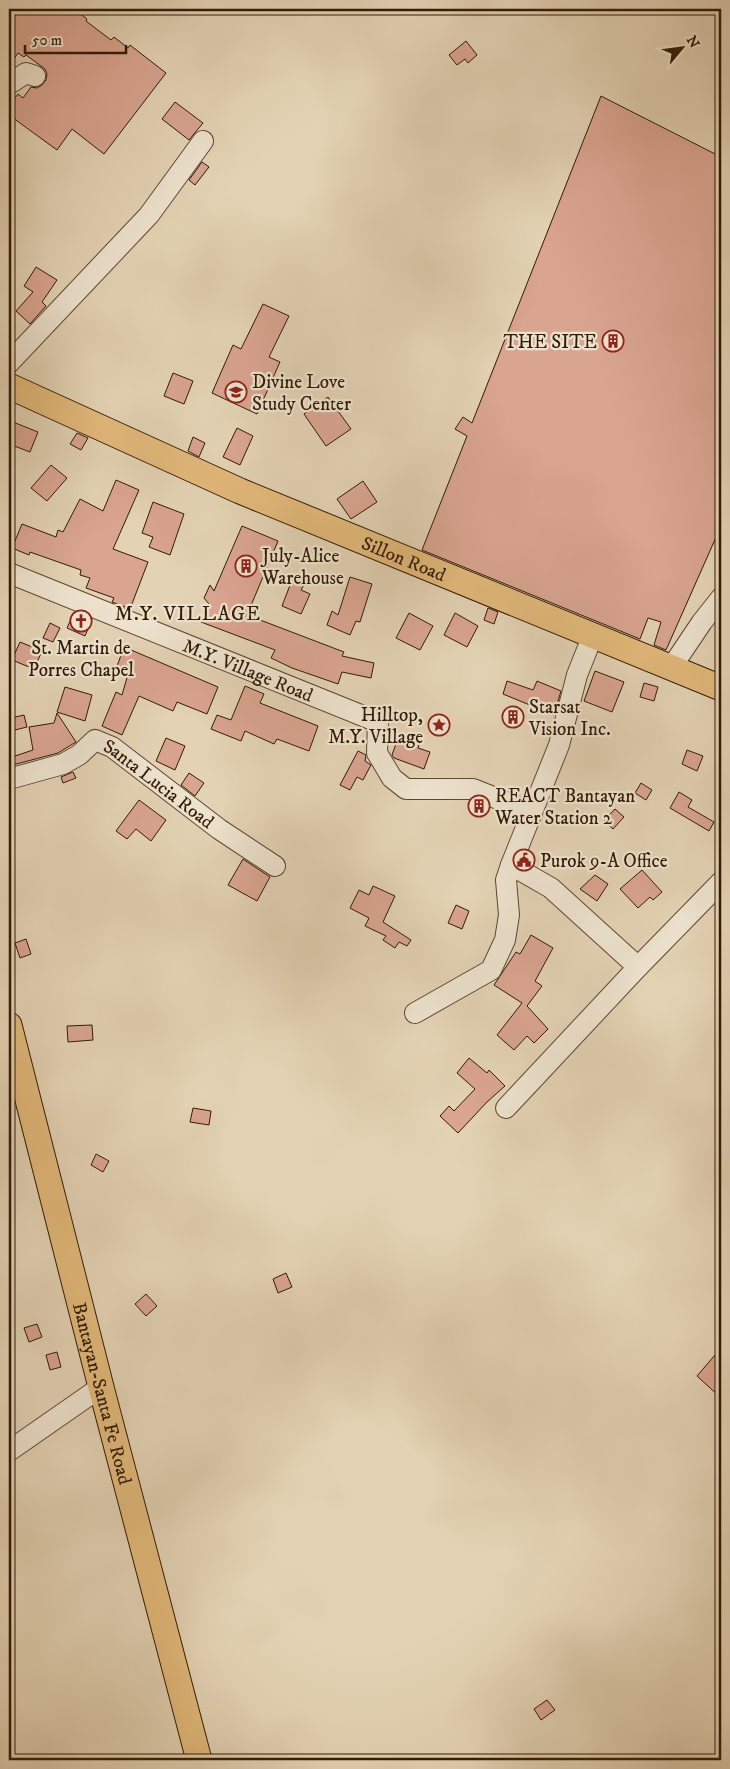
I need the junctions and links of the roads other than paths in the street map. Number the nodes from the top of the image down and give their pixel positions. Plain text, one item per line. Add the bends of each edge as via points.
1 (35, 76) dead end
2 (9, 84) edge
3 (203, 141) dead end
4 (9, 363) edge
5 (9, 386) edge
6 (9, 573) edge
7 (721, 598) edge
8 (593, 635) junction
9 (671, 668) junction
10 (721, 688) edge
11 (9, 779) edge
12 (532, 812) junction
13 (511, 865) junction
14 (275, 866) dead end
15 (721, 882) edge
16 (638, 967) junction
17 (415, 1013) dead end
18 (9, 1024) edge
19 (506, 1108) dead end
20 (101, 1387) junction
21 (9, 1450) edge
22 (199, 1760) edge

1 - 2 street via 26,73
3 - 4 street via 150,215
5 - 8 main road, Sillon Road via 240,492
6 - 12 street, M.Y. Village Road via 378,722 377,753 392,778 406,789 473,789
7 - 9 street
8 - 9 main road, Sillon Road
8 - 12 street via 578,675 559,745
9 - 10 main road, Sillon Road
11 - 14 street, Santa Lucia Road via 63,764 95,740 112,746 220,829
12 - 13 street
13 - 16 street via 551,888
13 - 17 street via 506,880 509,915 505,940 491,970
15 - 16 street
16 - 19 street
18 - 20 main road, Bantayan-Santa Fe Road
20 - 21 street
20 - 22 main road, Bantayan-Santa Fe Road

